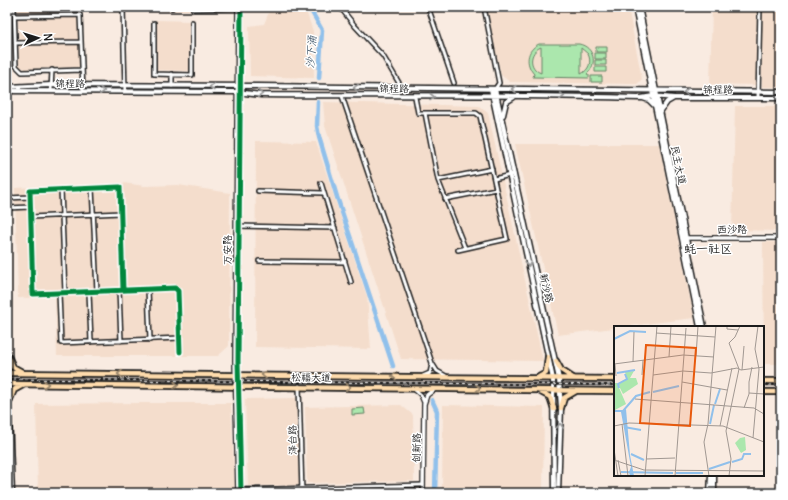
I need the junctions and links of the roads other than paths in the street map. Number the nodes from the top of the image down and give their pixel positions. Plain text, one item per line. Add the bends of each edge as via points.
1 (14, 7) edge
2 (123, 7) edge
3 (340, 7) edge
4 (428, 7) edge
5 (484, 7) edge
6 (635, 7) edge
7 (639, 7) edge
8 (760, 7) edge
9 (240, 8) edge
10 (193, 9) dead end
11 (15, 16) junction
12 (192, 22) dead end
13 (154, 23) dead end
14 (81, 42) junction
15 (16, 43) junction
16 (52, 70) junction
17 (82, 70) junction
18 (172, 74) junction
19 (652, 81) junction
20 (454, 83) dead end
21 (51, 85) junction
22 (83, 85) junction
23 (125, 86) junction
24 (172, 86) junction
25 (239, 87) junction
26 (9, 88) edge
27 (402, 88) junction
28 (493, 89) junction
29 (51, 90) junction
30 (641, 90) junction
31 (83, 91) junction
32 (125, 91) junction
33 (654, 91) junction
34 (667, 92) junction
35 (758, 92) junction
36 (781, 92) edge
37 (238, 93) junction
38 (7, 95) edge
39 (342, 96) junction
40 (495, 96) junction
41 (516, 96) junction
42 (655, 96) junction
43 (415, 97) junction
44 (482, 97) junction
45 (758, 97) junction
46 (641, 98) junction
47 (674, 98) junction
48 (781, 98) edge
49 (656, 107) junction
50 (495, 110) junction
51 (660, 112) junction
52 (425, 113) junction
53 (502, 122) junction
54 (492, 170) junction
55 (511, 175) junction
56 (494, 178) junction
57 (438, 180) junction
58 (320, 183) dead end
59 (92, 188) junction
60 (61, 189) junction
61 (496, 189) junction
62 (258, 191) dead end
63 (323, 193) junction
64 (30, 197) junction
65 (7, 198) edge
66 (445, 200) junction
67 (30, 207) junction
68 (7, 208) edge
69 (121, 214) junction
70 (94, 215) junction
71 (62, 216) junction
72 (30, 217) junction
73 (237, 226) junction
74 (335, 228) junction
75 (684, 238) junction
76 (781, 238) edge
77 (465, 248) junction
78 (458, 250) dead end
79 (259, 261) dead end
80 (345, 262) junction
81 (351, 282) dead end
82 (148, 289) junction
83 (119, 290) junction
84 (123, 290) junction
85 (97, 291) junction
86 (89, 292) junction
87 (59, 293) junction
88 (65, 293) junction
89 (700, 326) edge
90 (704, 326) edge
91 (180, 338) junction
92 (150, 340) junction
93 (120, 341) junction
94 (91, 342) junction
95 (180, 352) dead end
96 (7, 354) edge
97 (548, 357) junction
98 (556, 362) junction
99 (432, 363) junction
100 (7, 364) edge
101 (7, 373) edge
102 (28, 373) junction
103 (237, 374) junction
104 (420, 377) junction
105 (448, 377) junction
106 (535, 378) junction
107 (553, 378) junction
108 (559, 379) junction
109 (577, 379) junction
110 (614, 379) edge
111 (764, 381) edge
112 (781, 381) edge
113 (7, 384) edge
114 (27, 384) junction
115 (237, 386) junction
116 (299, 386) junction
117 (410, 388) junction
118 (438, 388) junction
119 (533, 389) junction
120 (554, 389) junction
121 (560, 390) junction
122 (578, 390) junction
123 (614, 391) edge
124 (764, 392) edge
125 (781, 392) edge
126 (8, 404) junction
127 (424, 404) junction
128 (561, 408) junction
129 (554, 409) junction
130 (711, 476) edge
131 (714, 476) edge
132 (423, 485) junction
133 (302, 488) junction
134 (358, 488) junction
135 (240, 492) edge
136 (12, 493) edge
137 (302, 493) edge
138 (358, 493) edge
139 (423, 493) edge
140 (554, 493) edge
141 (558, 493) edge
142 (710, 493) edge
143 (714, 493) edge

1 - 11 street
2 - 23 street
3 - 27 street via 383,56
4 - 20 street
5 - 28 street via 499,83
6 - 19 main road, 民主大道
7 - 19 main road, 民主大道
8 - 35 street
9 - 10 street
9 - 25 street, 万安路
11 - 14 street via 80,15
11 - 15 street
12 - 18 street via 192,75
13 - 18 street via 154,74
14 - 15 street
14 - 17 street
15 - 16 street via 16,66 22,72
16 - 17 street
16 - 21 street
17 - 22 street
18 - 24 street
19 - 30 main road
19 - 33 main road, 民主大道
19 - 34 main road
21 - 22 main road, 锦程路
21 - 26 main road, 锦程路
21 - 29 street
22 - 23 main road, 锦程路
22 - 31 street
23 - 24 main road, 锦程路
23 - 32 street
25 -> 24 main road, 锦程路
27 -> 25 main road, 锦程路
25 - 37 street, 万安路
26 - 29 main road, 锦程路
26 - 38 main road
27 - 28 main road, 锦程路
30 -> 28 main road, 锦程路
28 - 40 main road, 新沙路
29 - 31 main road, 锦程路
30 - 33 main road, 锦程路
31 -> 32 main road, 锦程路
32 - 37 main road, 锦程路
33 - 34 main road, 锦程路
33 - 42 main road, 民主大道
35 -> 34 main road, 锦程路
35 - 36 main road, 锦程路
35 - 45 street
37 -> 39 main road, 锦程路
37 - 73 street, 万安路
39 - 43 main road, 锦程路
39 - 99 street
40 - 41 main road, 锦程路
40 - 44 main road, 锦程路
40 - 50 main road, 新沙路
40 - 53 main road, 新沙路
41 -> 46 main road, 锦程路
41 - 53 main road via 506,102
42 - 46 main road, 锦程路
42 - 47 main road, 锦程路
42 - 49 main road, 民主大道
42 - 51 main road, 民主大道
43 -> 44 main road, 锦程路
43 - 52 street via 418,113
44 - 50 main road via 491,102
45 - 47 main road, 锦程路
45 - 48 main road, 锦程路
46 - 49 main road via 649,100
47 - 51 main road via 667,102
49 - 75 main road, 民主大道
50 - 55 main road, 新沙路
51 - 75 main road, 民主大道
52 - 54 street via 476,113 480,116
52 - 57 street
53 - 55 main road, 新沙路
54 - 56 street
54 - 57 street
55 - 56 street
55 -> 97 main road, 新沙路
55 - 98 main road, 新沙路
56 - 61 street
57 - 66 street
58 - 63 street
59 - 60 street
59 - 69 street via 120,187
59 - 70 street
60 - 64 street via 30,191
60 - 71 street
61 - 66 street
61 - 77 street via 507,239
62 - 63 street
63 - 74 street
64 - 65 street
64 - 67 street
66 - 77 street
67 - 68 street
67 - 72 street
69 - 70 street
69 - 84 street
70 - 71 street
70 - 85 street
71 - 72 street
71 - 88 street
72 - 87 street via 33,294
73 - 74 street
73 - 103 street, 万安路
74 - 80 street
75 - 76 street, 西沙路
75 - 89 main road, 民主大道
75 - 90 main road, 民主大道
77 - 78 street
79 - 80 street
80 - 81 street
82 - 84 street
82 - 91 street via 175,288 178,291
82 - 92 street
83 - 84 street
83 - 85 street
83 - 93 street
85 - 86 street
86 - 88 street
86 - 94 street
87 - 88 street
87 - 94 street via 61,343
91 - 92 street
91 - 95 street
92 - 93 street
93 - 94 street
96 - 102 main road via 14,369
97 - 106 main road via 546,373
97 - 107 main road, 新沙路
98 - 108 main road, 新沙路
98 - 109 main road via 565,374
99 - 104 street via 430,372
99 - 105 street via 437,371
100 - 101 main road
101 - 102 main road, 松福大道
101 - 113 main road
103 -> 102 main road, 松福大道
104 -> 103 main road, 松福大道
103 - 115 street, 万安路
104 - 105 main road, 松福大道
105 - 106 main road, 松福大道
106 - 107 main road, 松福大道
107 - 108 main road, 松福大道
107 - 120 main road, 新沙路
108 - 109 main road, 松福大道
108 - 121 main road, 新沙路
109 - 110 main road, 松福大道
111 - 112 main road
113 - 114 main road, 松福大道
113 - 126 main road
114 -> 115 main road, 松福大道
114 - 126 main road via 14,390
115 - 116 main road, 松福大道
115 - 135 street, 万安路
116 -> 117 main road, 松福大道
116 - 133 street, 泽台路
117 - 118 main road, 松福大道
117 - 127 street via 419,392
118 -> 119 main road, 松福大道
118 - 127 street via 429,393
119 - 120 main road, 松福大道
119 - 129 main road via 547,395
120 - 121 main road, 松福大道
120 - 129 main road, 新沙路
121 - 122 main road, 松福大道
121 - 128 main road, 新沙路
122 - 123 main road, 松福大道
122 - 128 main road via 564,398
124 - 125 main road
126 - 136 main road
127 - 132 street, 创新路
141 -> 128 main road, 新沙路
129 - 140 main road, 新沙路
130 - 142 main road
131 - 143 main road
132 - 134 street
132 - 139 street, 创新路
133 - 134 street
133 - 135 street
133 - 137 street, 泽台路
134 - 138 street

